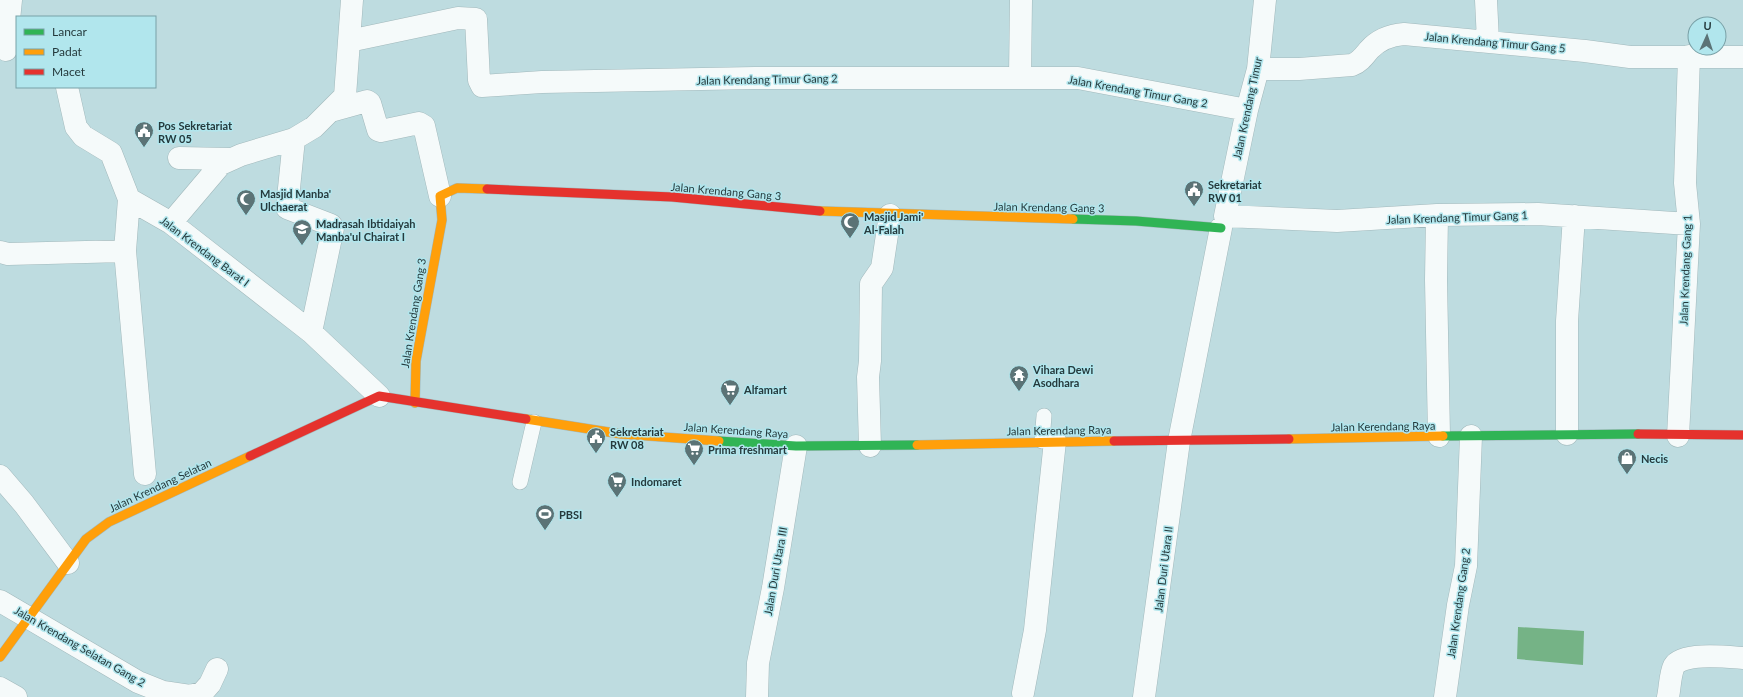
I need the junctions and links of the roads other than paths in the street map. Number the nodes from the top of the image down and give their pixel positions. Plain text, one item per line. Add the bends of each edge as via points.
1 (11, 0) edge
2 (352, 0) edge
3 (1021, 0) edge
4 (1265, 0) edge
5 (1486, 0) edge
6 (349, 41) junction
7 (1488, 41) junction
8 (8, 50) edge
9 (1689, 56) junction
10 (1743, 57) edge
11 (1258, 69) junction
12 (1020, 77) junction
13 (68, 88) edge
14 (1247, 110) junction
15 (331, 111) junction
16 (294, 139) junction
17 (179, 158) dead end
18 (230, 159) junction
19 (440, 196) junction
20 (129, 199) junction
21 (890, 215) junction
22 (1437, 215) junction
23 (1574, 216) junction
24 (1223, 222) junction
25 (171, 223) junction
26 (1689, 224) junction
27 (125, 251) junction
28 (0, 252) edge
29 (311, 332) junction
30 (379, 396) junction
31 (415, 403) junction
32 (1044, 416) dead end
33 (534, 422) junction
34 (1568, 434) junction
35 (1743, 435) edge
36 (1439, 436) junction
37 (1471, 436) junction
38 (1678, 436) junction
39 (1049, 441) junction
40 (1179, 441) junction
41 (796, 446) junction
42 (870, 446) junction
43 (144, 474) dead end
44 (0, 476) edge
45 (520, 482) dead end
46 (68, 563) junction
47 (0, 601) edge
48 (30, 617) junction
49 (0, 657) edge
50 (1743, 658) edge
51 (217, 669) dead end
52 (0, 688) edge
53 (1023, 693) dead end
54 (16, 697) edge
55 (757, 697) edge
56 (1144, 697) edge
57 (1445, 697) edge
58 (1668, 697) edge

1 - 8 street
2 - 6 street
3 - 12 street
4 - 11 street, Jalan Krendang Timur
5 - 7 street
6 - 12 street, Jalan Krendang Timur Gang 2 via 458,18 476,19 479,80 482,86 550,82
6 - 15 street via 345,96
7 - 9 street, Jalan Krendang Timur Gang 5 via 1630,57
7 - 11 street, Jalan Krendang Timur Gang 5 via 1394,35 1381,40 1358,63 1352,65
9 - 10 street, Jalan Krendang Timur Gang 5
9 - 26 street, Jalan Krendang Gang 1 via 1684,183
11 - 14 street, Jalan Krendang Timur
12 - 14 street, Jalan Krendang Timur Gang 2 via 1078,78
13 - 20 street via 76,127 83,136 111,153
14 - 24 street, Jalan Krendang Timur
15 - 16 street
15 - 19 street via 367,101 370,103 378,130 419,123 424,126
16 - 18 street
16 - 29 street via 287,208 333,228
17 - 18 street
18 - 25 street via 220,164 207,178
19 - 21 street, Jalan Krendang Gang 3 via 457,188 672,197 806,211
19 - 31 street, Jalan Krendang Gang 3 via 442,220 416,360
20 - 25 street, Jalan Krendang Barat I
20 - 27 street
21 - 24 street, Jalan Krendang Gang 3
21 - 42 street via 882,268 871,284 868,377
22 - 23 street, Jalan Krendang Timur Gang 1
22 - 24 street, Jalan Krendang Timur Gang 1 via 1337,221
22 - 36 street
23 - 26 street, Jalan Krendang Timur Gang 1
23 - 34 street via 1567,314
24 - 40 street, Jalan Krendang Timur
25 - 29 street, Jalan Krendang Barat I
26 - 38 street, Jalan Krendang Gang 1
27 - 28 street via 8,254
27 - 43 street
29 - 30 street, Jalan Krendang Barat I
30 - 31 street, Jalan Kerendang Raya
30 - 46 street, Jalan Krendang Selatan via 108,522 86,539
31 - 33 street, Jalan Kerendang Raya
32 - 39 lane
33 - 41 street, Jalan Kerendang Raya via 621,434
33 - 45 lane
34 - 37 street, Jalan Kerendang Raya
34 - 38 street, Jalan Kerendang Raya
35 - 38 street, Jalan Kerendang Raya
36 - 37 street, Jalan Kerendang Raya
36 - 40 street, Jalan Kerendang Raya
37 - 57 street, Jalan Krendang Gang 2 via 1466,566
39 - 40 street, Jalan Kerendang Raya
39 - 42 street, Jalan Kerendang Raya
39 - 53 street via 1035,630
40 - 56 street, Jalan Duri Utara II
41 - 42 street, Jalan Kerendang Raya
41 - 55 street, Jalan Duri Utara III via 758,663
44 - 46 street
46 - 48 street, Jalan Krendang Selatan
47 - 48 street, Jalan Krendang Selatan Gang 2
48 - 49 street, Jalan Krendang Selatan
48 - 51 street, Jalan Krendang Selatan Gang 2 via 138,682 163,692 190,696 202,692 210,684
50 - 58 street via 1715,656 1682,659 1674,666
52 - 54 street

